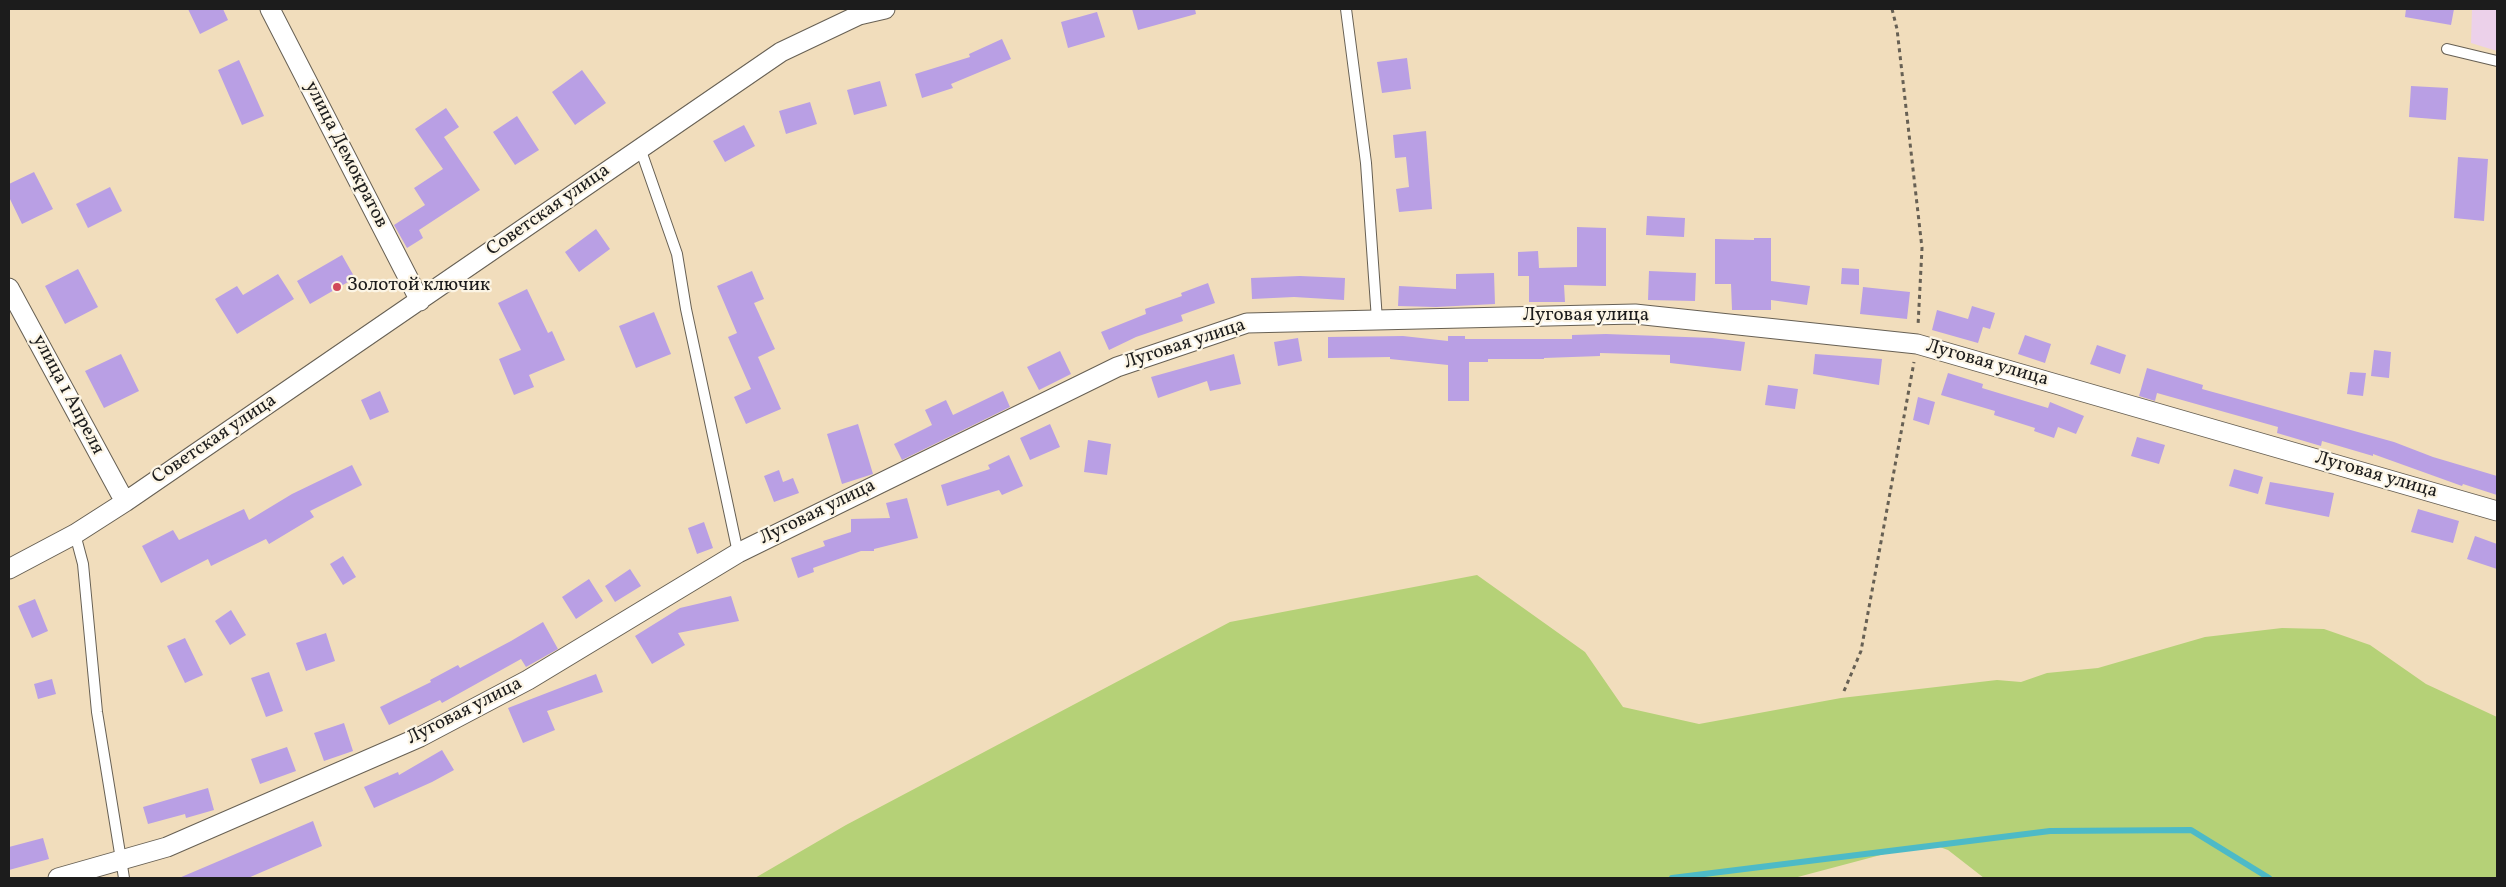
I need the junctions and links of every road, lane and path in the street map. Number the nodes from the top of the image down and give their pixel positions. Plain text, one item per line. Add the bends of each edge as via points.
1 (270, 9) edge
2 (885, 9) edge
3 (1346, 9) edge
4 (1892, 9) edge
5 (2447, 49) dead end
6 (2497, 61) edge
7 (640, 148) junction
8 (9, 288) edge
9 (420, 301) junction
10 (1377, 320) junction
11 (1917, 344) junction
12 (125, 502) junction
13 (2497, 511) edge
14 (74, 534) junction
15 (738, 552) junction
16 (9, 569) edge
17 (1844, 692) dead end
18 (122, 869) edge
19 (58, 878) edge

1 - 9 street, улица Демократов
2 - 7 street, Советская улица via 859,15 781,52
3 - 10 lane via 1366,163
4 - 11 path via 1922,248
5 - 6 lane
7 - 9 street, Советская улица
7 - 15 lane via 677,254
8 - 12 street, улица 1 Апреля
9 - 12 street, Советская улица
10 - 11 street, Луговая улица via 1635,314
10 - 15 street, Луговая улица via 1247,323 1117,367
11 - 13 street, Луговая улица
11 - 17 path via 1861,651
12 - 14 street, Советская улица
14 - 16 street, Советская улица
14 - 18 lane via 83,564 97,712
15 - 18 street, Луговая улица via 528,680 420,737
18 - 19 street, Луговая улица

